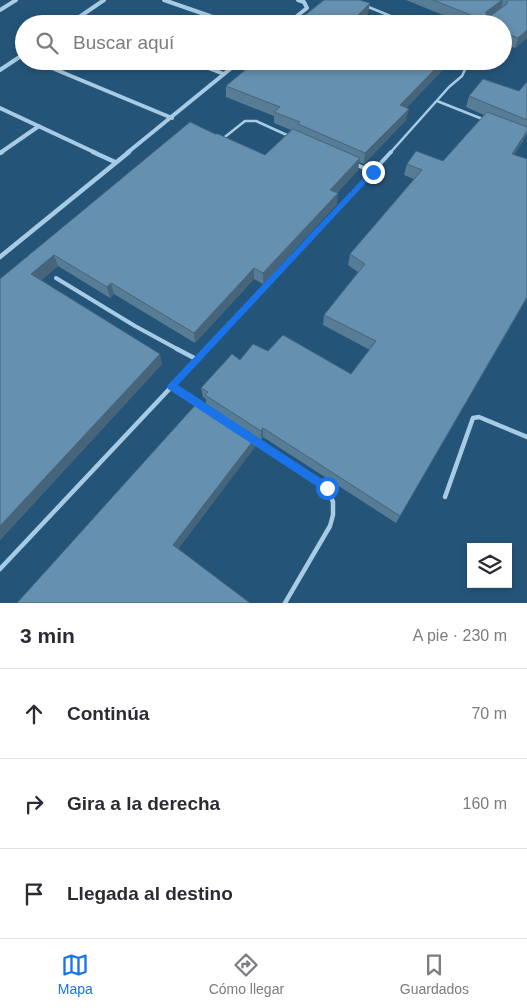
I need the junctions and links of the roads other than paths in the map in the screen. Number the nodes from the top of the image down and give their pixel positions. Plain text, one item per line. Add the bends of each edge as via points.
1 (16, 0) edge
2 (104, 0) edge
3 (164, 0) edge
4 (298, 0) edge
5 (361, 3) edge
6 (0, 10) edge
7 (82, 15) edge
8 (207, 15) edge
9 (298, 15) edge
10 (389, 15) edge
11 (15, 60) edge
12 (0, 70) edge
13 (57, 70) edge
14 (214, 70) edge
15 (229, 70) edge
16 (466, 70) edge
17 (224, 74) junction
18 (437, 100) junction
19 (0, 108) edge
20 (172, 118) junction
21 (491, 122) edge
22 (39, 126) junction
23 (292, 137) edge
24 (217, 142) edge
25 (0, 154) edge
26 (346, 160) edge
27 (115, 162) junction
28 (373, 172) junction
29 (0, 257) edge
30 (56, 278) dead end
31 (198, 360) junction
32 (171, 386) junction
33 (204, 408) edge
34 (245, 434) edge
35 (527, 437) edge
36 (445, 497) dead end
37 (0, 569) edge
38 (285, 603) edge

1 - 6 street
2 - 7 street
3 - 8 street
4 - 9 street via 307,8
5 - 10 lane
11 - 12 street
13 - 20 street
14 - 17 street
15 - 17 street
16 - 18 lane
17 - 20 street
18 - 21 lane
18 - 28 lane
19 - 22 street
20 - 27 street
22 - 25 street
22 - 27 street
23 - 24 lane via 256,121 245,121
26 - 28 lane
27 - 29 street
28 - 31 lane
30 - 31 lane
31 - 32 lane
32 - 33 lane
32 - 37 lane
34 - 38 lane via 327,488 333,502 333,515 324,537
35 - 36 lane via 479,416 473,418

